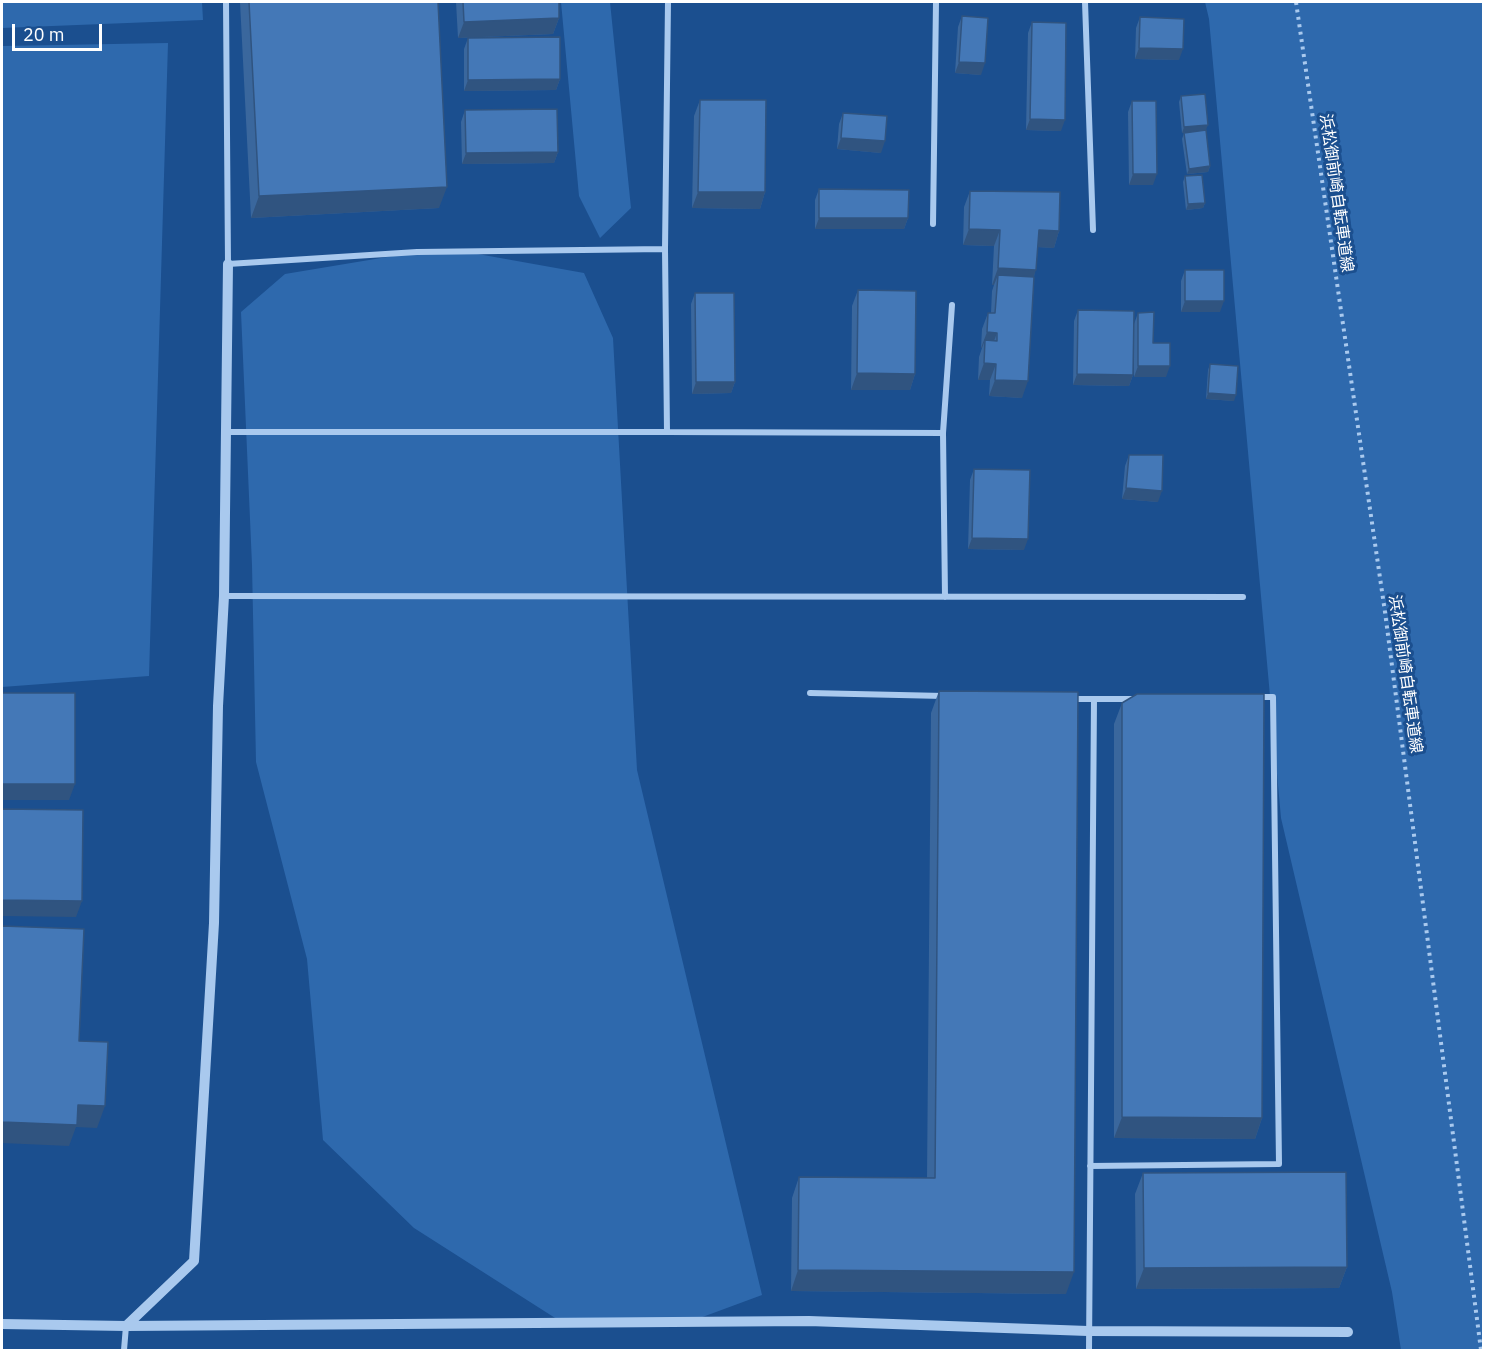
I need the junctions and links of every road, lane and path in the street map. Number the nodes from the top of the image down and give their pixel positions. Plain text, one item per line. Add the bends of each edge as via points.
1 (226, 2) edge
2 (668, 2) edge
3 (936, 2) edge
4 (1085, 2) edge
5 (1296, 2) edge
6 (933, 224) dead end
7 (1093, 230) dead end
8 (665, 249) junction
9 (228, 264) junction
10 (952, 305) dead end
11 (226, 432) junction
12 (667, 432) junction
13 (943, 433) junction
14 (224, 596) junction
15 (945, 597) junction
16 (1243, 597) dead end
17 (810, 693) dead end
18 (952, 696) edge
19 (1249, 697) edge
20 (1059, 698) edge
21 (1094, 699) junction
22 (1142, 699) edge
23 (1090, 1166) junction
24 (2, 1324) edge
25 (126, 1326) junction
26 (1088, 1331) junction
27 (1348, 1332) dead end
28 (124, 1350) edge
29 (1089, 1350) edge
30 (1481, 1350) edge

1 - 9 street
2 - 8 street
3 - 6 street
4 - 7 street
5 - 30 path, 浜松御前崎自転車道線 via 1385,612
8 - 9 street via 417,252
8 - 12 street
9 - 11 street
10 - 13 street
11 - 12 street
11 - 14 street
12 - 13 street
13 - 15 street
14 - 15 street
14 - 25 street via 214,923 194,1261
15 - 16 street
17 - 18 street
19 - 23 street via 1273,697 1279,1164
20 - 21 street
21 - 22 street
21 - 23 street
23 - 26 street
24 - 25 street
25 - 26 street via 809,1321
25 - 28 street
26 - 27 street
26 - 29 street

